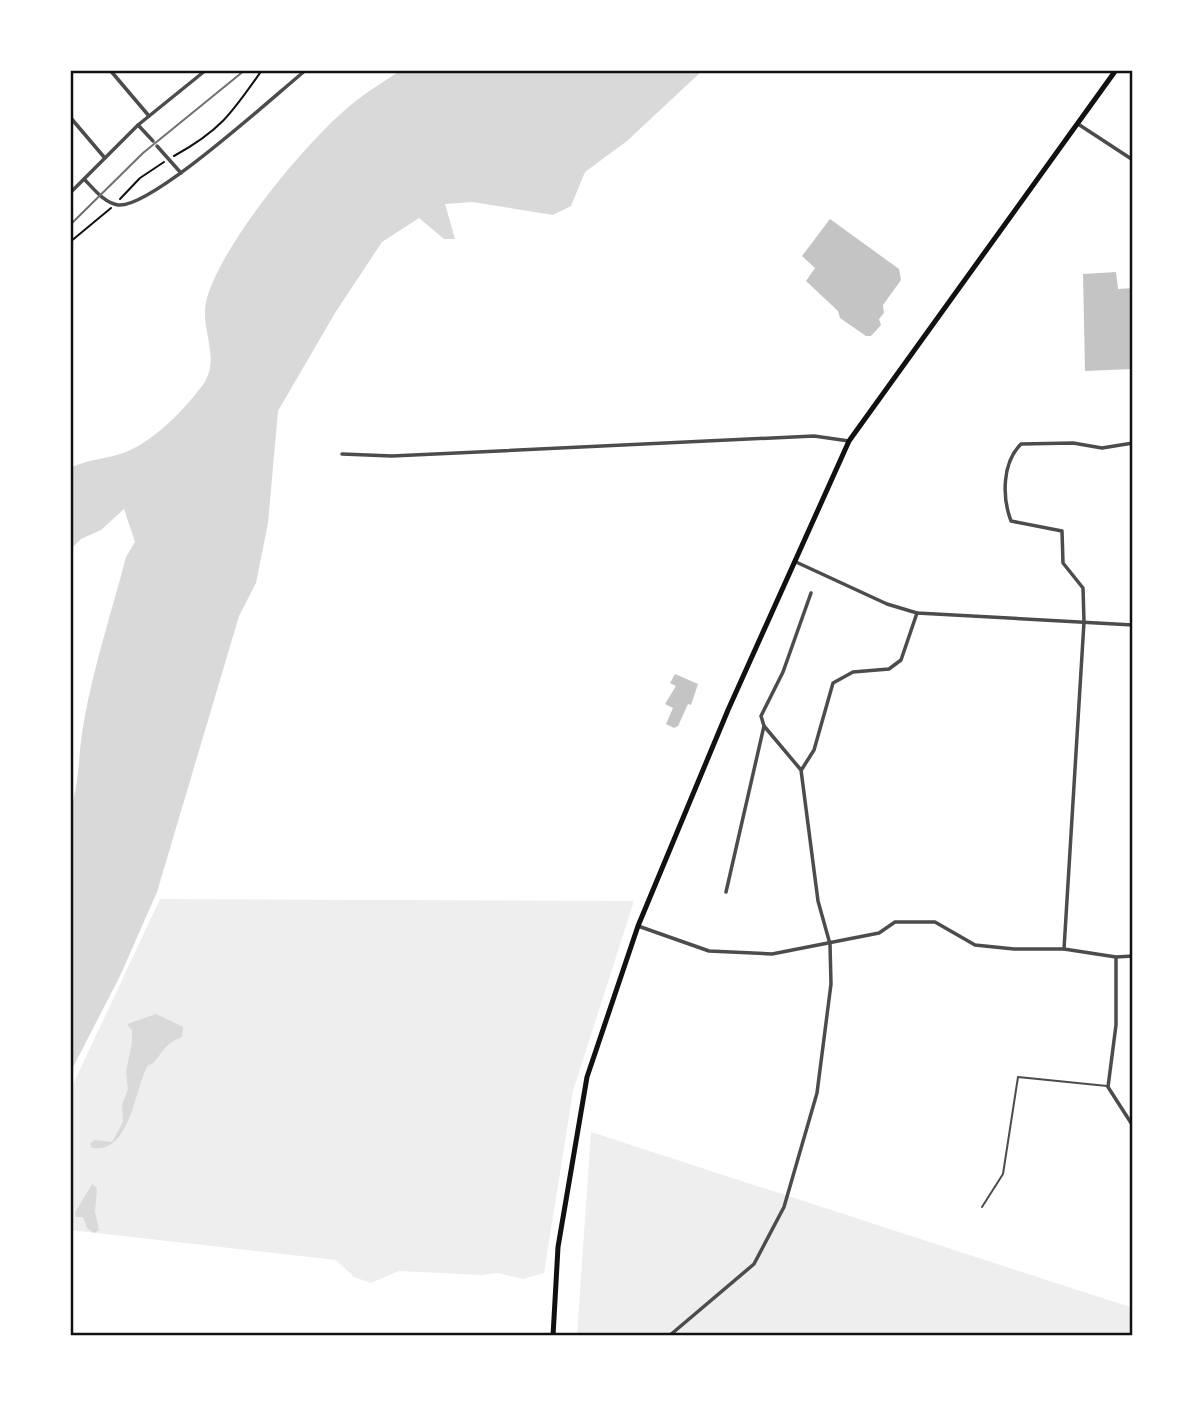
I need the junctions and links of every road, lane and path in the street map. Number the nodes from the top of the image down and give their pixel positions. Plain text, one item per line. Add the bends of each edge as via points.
1 (110, 70) edge
2 (206, 70) edge
3 (262, 70) edge
4 (306, 70) edge
5 (1116, 70) edge
6 (149, 116) junction
7 (70, 117) edge
8 (1078, 124) junction
9 (138, 125) junction
10 (104, 157) junction
11 (169, 159) junction
12 (1133, 160) edge
13 (181, 173) junction
14 (84, 179) junction
15 (70, 193) edge
16 (114, 205) junction
17 (70, 242) edge
18 (849, 441) junction
19 (1133, 443) edge
20 (342, 454) dead end
21 (796, 562) junction
22 (811, 593) dead end
23 (917, 613) junction
24 (1084, 622) junction
25 (1133, 625) edge
26 (764, 726) junction
27 (801, 770) junction
28 (726, 892) dead end
29 (638, 926) junction
30 (830, 944) junction
31 (1064, 949) junction
32 (1133, 956) edge
33 (1116, 957) junction
34 (1108, 1087) junction
35 (1133, 1126) edge
36 (982, 1207) dead end
37 (553, 1336) edge
38 (669, 1336) edge

1 - 6 street
2 - 6 street
3 - 11 path via 228,118 208,137
4 - 13 street
5 - 8 main road
6 - 9 street
7 - 10 street
8 - 12 street
8 - 18 main road
9 - 10 street
9 - 11 street
10 - 14 street
11 - 13 street
11 - 16 path
13 - 16 street
14 - 15 street
14 - 16 street
16 - 17 path
18 - 20 street via 814,436 392,456
18 - 21 main road
19 - 24 street via 1102,448 1073,443 1021,444 1011,455 1005,505 1011,521 1062,531 1063,563 1083,588
21 - 23 street
21 - 29 main road
22 - 26 street via 783,672 761,716
23 - 24 street
23 - 27 street via 901,660 889,669 852,672 833,683 814,750
24 - 25 street
24 - 31 street
26 - 27 street
26 - 28 street
27 - 30 street via 818,901
29 - 30 street via 698,948 740,954 772,954
29 - 37 main road via 587,1077 558,1247
30 - 31 street via 879,933 895,922 935,922 975,945
30 - 38 street via 831,984 817,1093 784,1207 754,1264
31 - 33 street
32 - 33 street
33 - 34 street via 1116,1026
34 - 35 street
34 - 36 lane via 1018,1077 1003,1174

